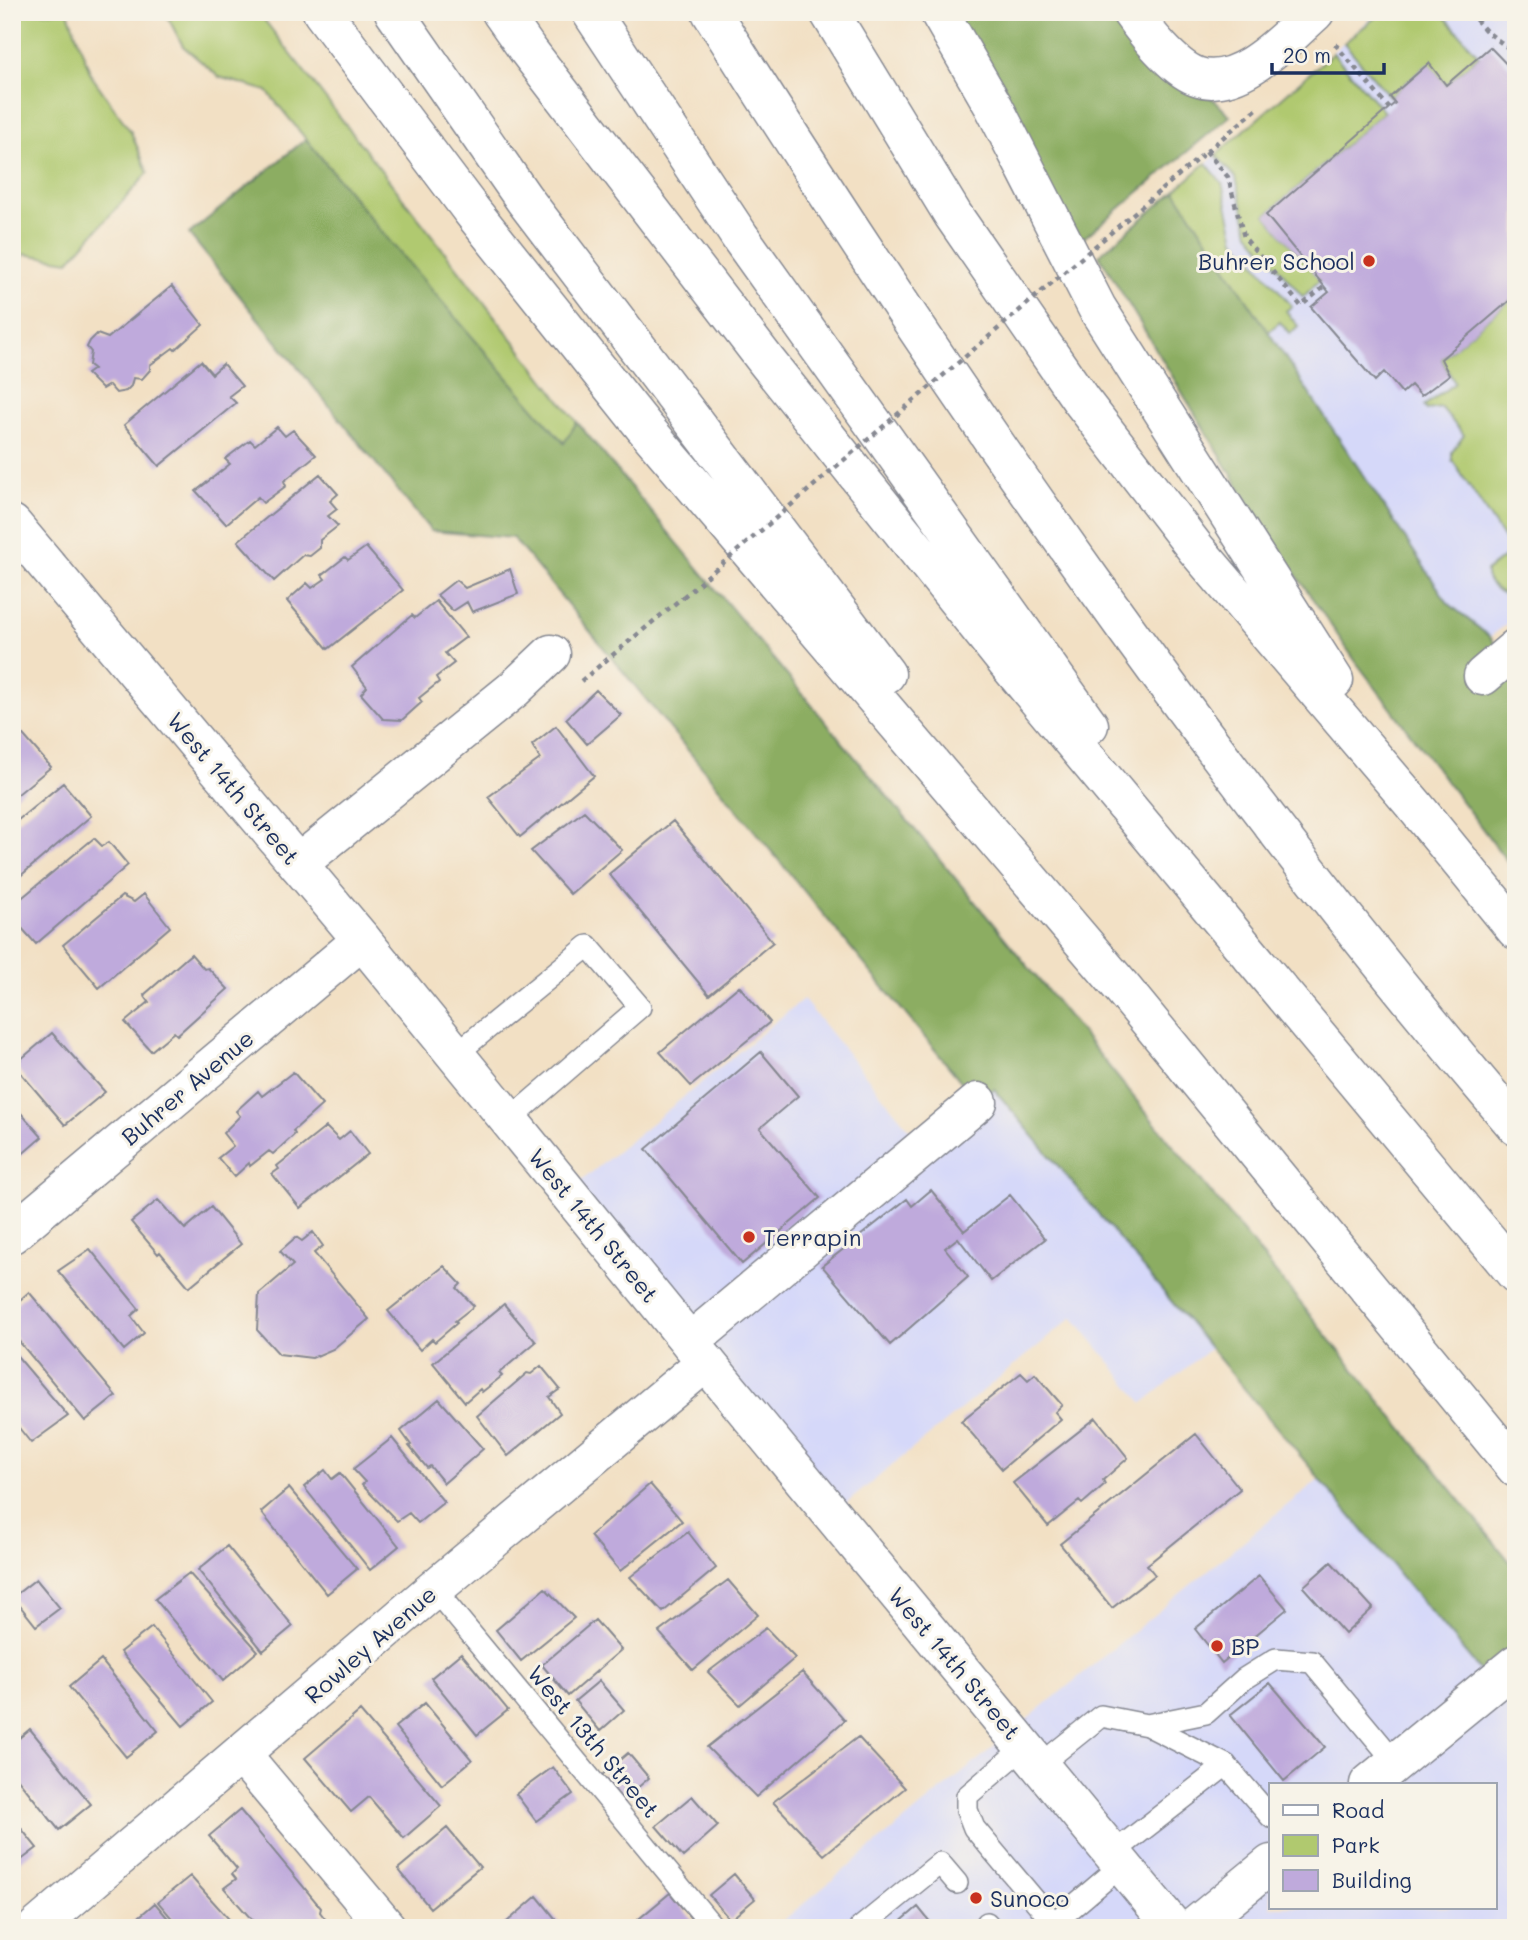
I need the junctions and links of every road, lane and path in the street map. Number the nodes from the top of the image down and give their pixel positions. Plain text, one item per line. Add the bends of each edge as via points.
1 (322, 12) edge
2 (394, 12) edge
3 (502, 12) edge
4 (591, 12) edge
5 (711, 12) edge
6 (829, 12) edge
7 (939, 12) edge
8 (1130, 12) edge
9 (1469, 12) edge
10 (1325, 28) edge
11 (1516, 54) edge
12 (1260, 107) dead end
13 (1389, 108) dead end
14 (1206, 151) junction
15 (1325, 286) dead end
16 (12, 524) edge
17 (1516, 649) edge
18 (551, 654) dead end
19 (1483, 676) dead end
20 (580, 682) dead end
21 (1414, 805) junction
22 (298, 864) junction
23 (1516, 930) edge
24 (362, 940) junction
25 (1123, 989) junction
26 (456, 1054) junction
27 (978, 1102) dead end
28 (1377, 1110) junction
29 (509, 1120) junction
30 (1516, 1126) edge
31 (12, 1234) edge
32 (1516, 1274) edge
33 (698, 1352) junction
34 (1516, 1468) edge
35 (434, 1589) junction
36 (1512, 1667) edge
37 (1147, 1725) junction
38 (242, 1755) junction
39 (1032, 1756) junction
40 (1226, 1765) junction
41 (1383, 1773) edge
42 (1269, 1815) edge
43 (1118, 1859) junction
44 (1269, 1866) edge
45 (957, 1883) dead end
46 (1050, 1925) edge
47 (36, 1928) edge
48 (387, 1928) edge
49 (714, 1928) edge
50 (860, 1928) edge
51 (1174, 1928) edge
52 (1192, 1928) edge

1 - 25 main road via 471,210 645,428
2 - 25 main road via 524,199
3 - 28 main road via 767,362
4 - 28 main road via 740,237 894,454 1233,922
5 - 30 main road via 810,169 1143,653 1287,846
6 - 21 main road via 953,215 1081,400 1196,549
7 - 21 main road via 994,107 1097,308
8 - 10 main road via 1182,68 1214,79 1233,76 1279,45
9 - 11 path
10 - 13 path
12 - 14 path
14 - 15 path via 1228,177 1244,237 1301,306
14 - 20 path, bridge
16 - 22 main road, West 14th Street
17 - 19 main road
18 - 22 main road
21 - 23 main road
22 - 24 main road, West 14th Street
24 - 26 main road, West 14th Street
24 - 31 main road, Buhrer Avenue
25 - 34 main road
26 - 29 main road, West 14th Street
26 - 29 lane via 588,946 640,1007
27 - 33 main road, Rowley Avenue
28 - 32 main road
29 - 33 main road, West 14th Street
33 - 35 main road, Rowley Avenue
33 - 39 main road, West 14th Street
35 - 38 main road, Rowley Avenue
35 - 49 lane, West 13th Street
36 - 41 main road
37 - 39 lane via 1101,1716
37 - 40 lane
37 - 41 lane via 1206,1713 1244,1679 1276,1660 1311,1662
38 - 47 main road, Rowley Avenue
38 - 48 main road
39 - 43 main road, West 14th Street
39 - 46 lane via 967,1796 967,1810 974,1828
40 - 42 lane
40 - 43 lane
43 - 46 lane
43 - 51 main road, West 14th Street
44 - 52 main road
45 - 50 lane via 940,1863

